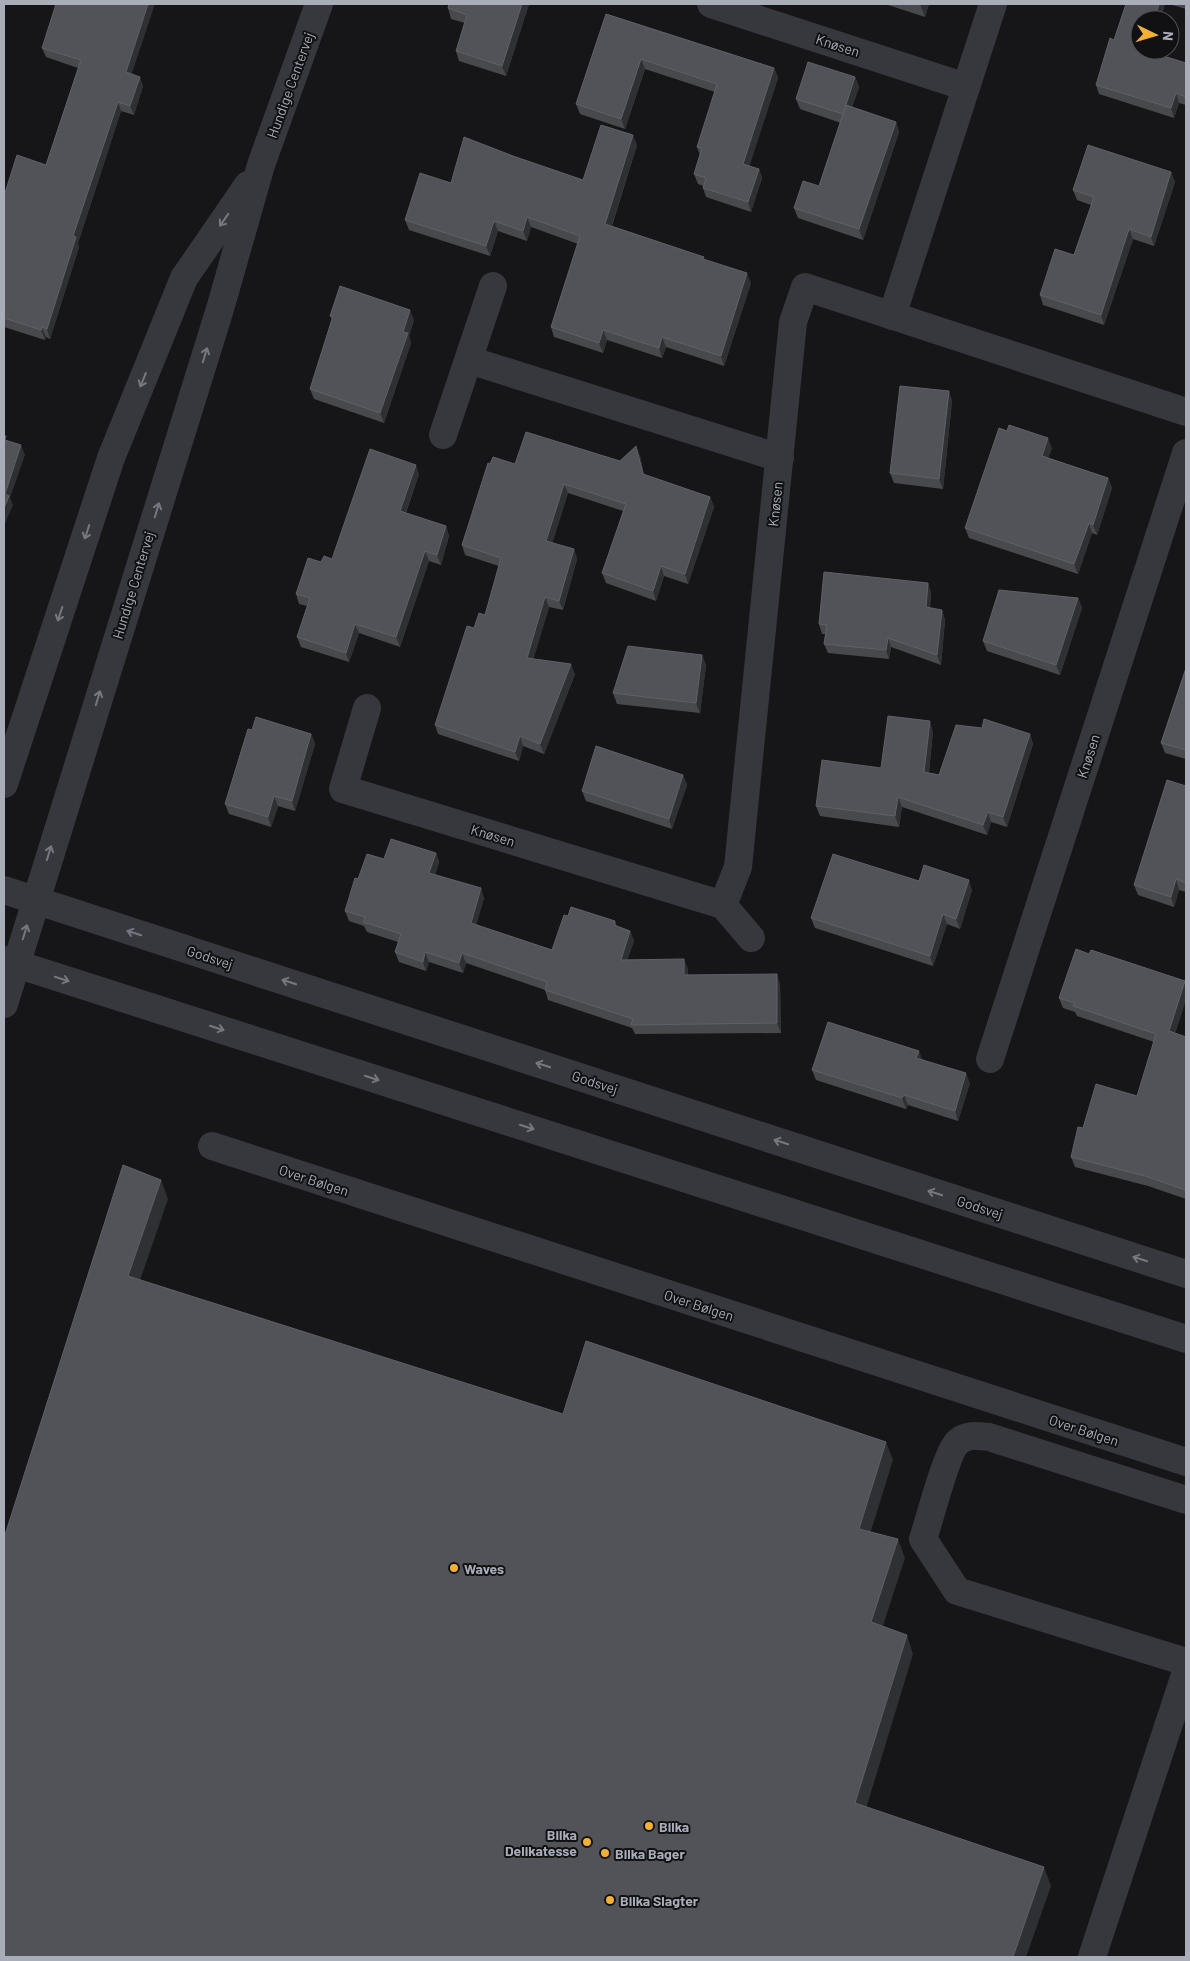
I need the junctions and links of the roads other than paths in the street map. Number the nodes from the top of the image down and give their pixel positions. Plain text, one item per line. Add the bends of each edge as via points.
1 (319, 4) edge
2 (711, 4) edge
3 (993, 4) edge
4 (966, 87) junction
5 (262, 166) junction
6 (493, 286) dead end
7 (892, 316) junction
8 (469, 360) junction
9 (1186, 412) edge
10 (443, 435) dead end
11 (1186, 453) edge
12 (780, 458) junction
13 (367, 708) dead end
14 (4, 784) edge
15 (4, 890) edge
16 (35, 900) junction
17 (723, 905) junction
18 (751, 938) dead end
19 (10, 962) edge
20 (4, 1004) edge
21 (990, 1059) dead end
22 (212, 1146) dead end
23 (1186, 1274) edge
24 (1186, 1339) edge
25 (1186, 1462) edge
26 (1186, 1500) edge
27 (1186, 1662) edge
28 (1186, 1672) edge
29 (1092, 1957) edge

1 - 5 street, Hundige Centervej
2 - 4 street, Knøsen
3 - 4 street
4 - 7 street
5 -> 14 street, Hundige Centervej via 184,278 111,458
16 -> 5 street, Hundige Centervej
6 - 8 street
7 - 9 street, Knøsen
7 - 12 street, Knøsen via 805,287 793,322
8 - 10 street
8 - 12 street
11 - 21 street, Knøsen
12 - 17 street, Knøsen via 738,867
13 - 17 street, Knøsen via 343,789
15 - 16 street, Godsvej
19 -> 16 street, Hundige Centervej
23 -> 16 street, Godsvej
17 - 18 street
19 - 20 street, Hundige Centervej
19 -> 24 street
22 - 25 street, Over Bølgen
26 - 27 street via 989,1437 972,1435 958,1441 950,1455 924,1539 957,1591
28 - 29 street

